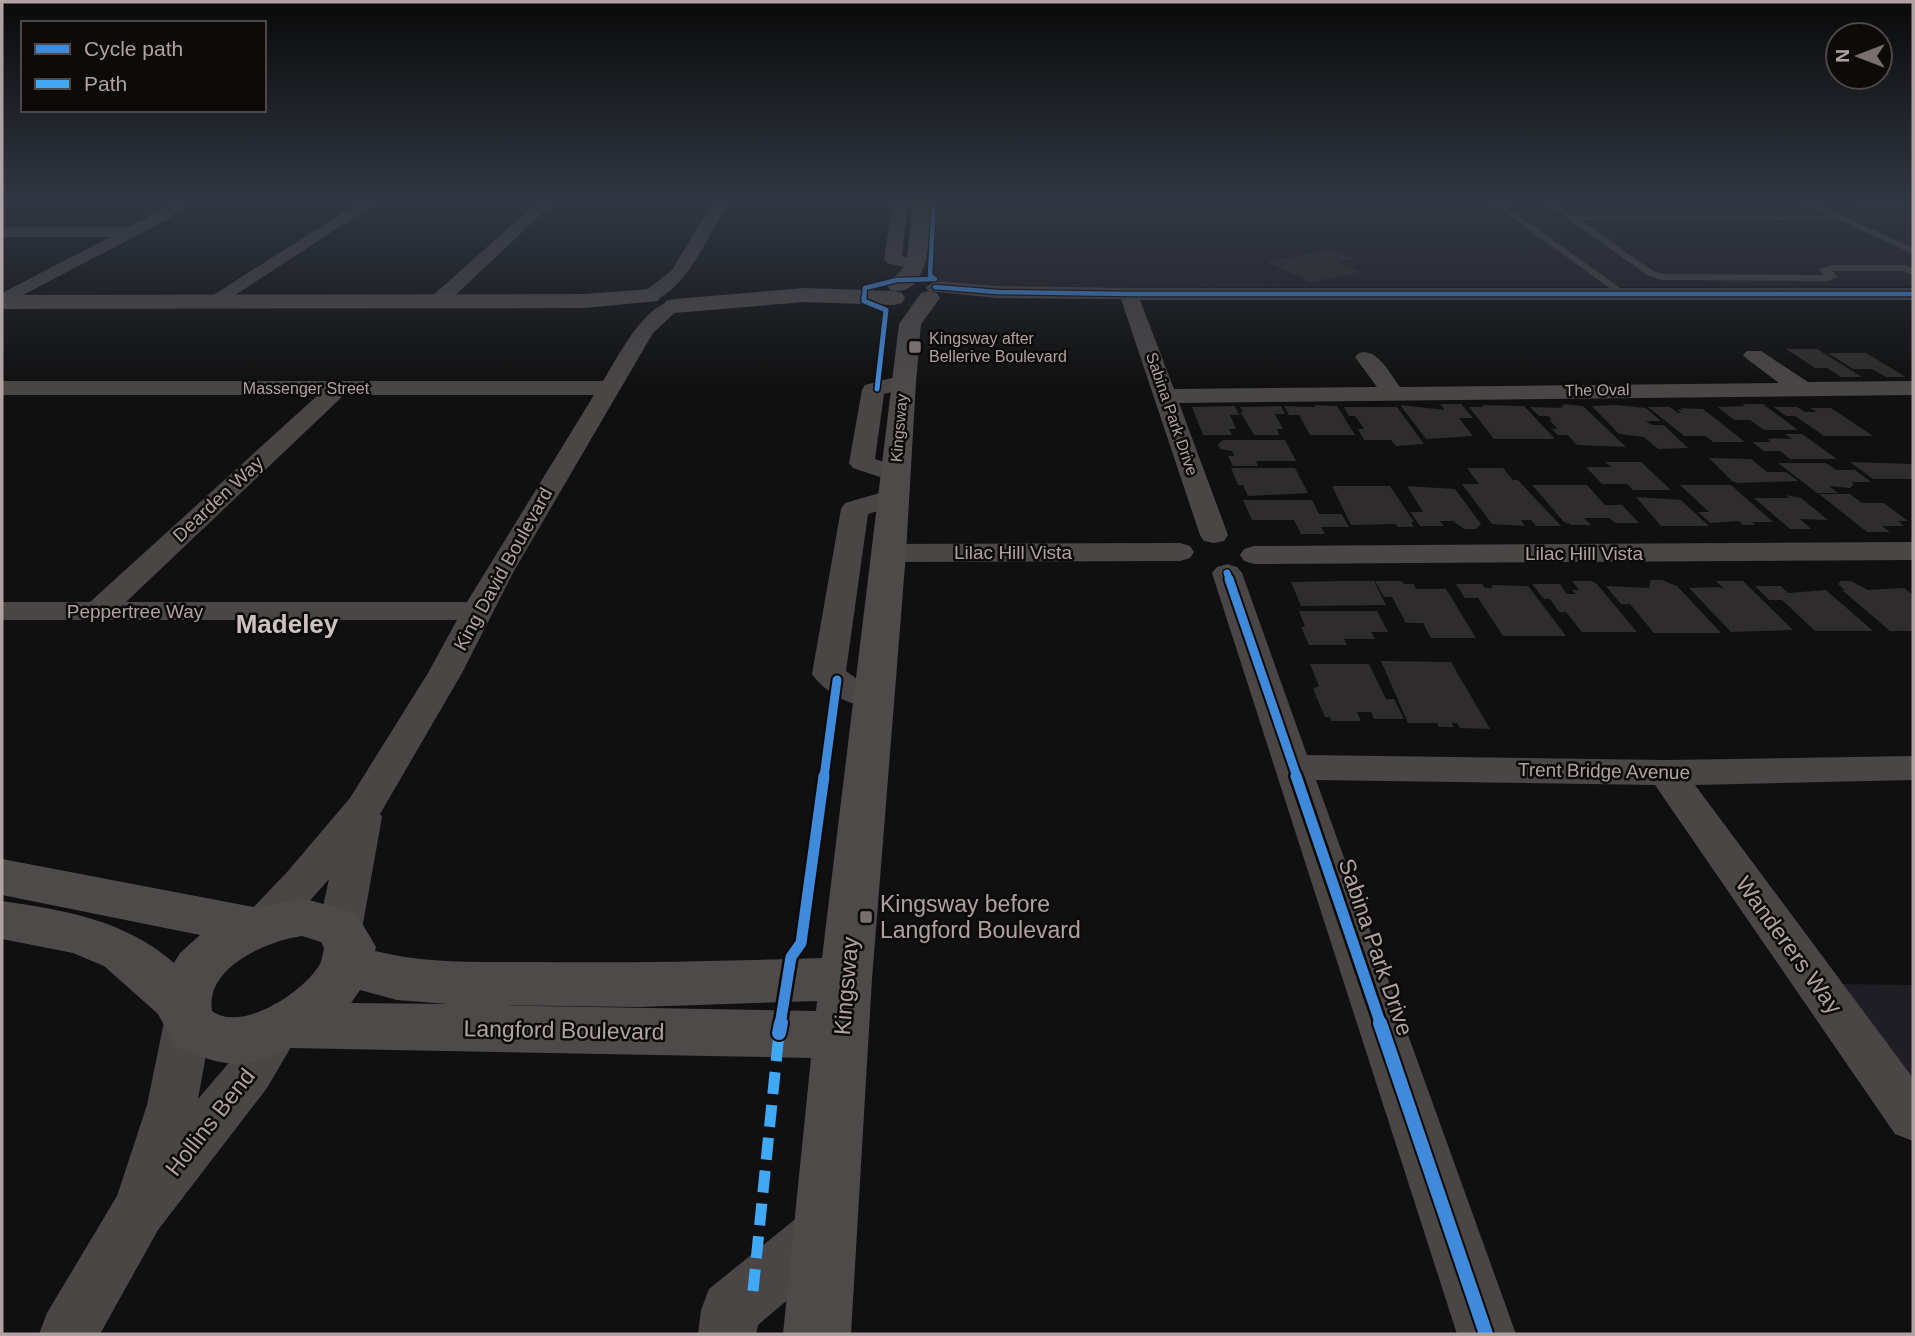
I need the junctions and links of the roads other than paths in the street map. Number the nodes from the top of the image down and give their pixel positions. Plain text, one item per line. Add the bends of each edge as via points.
1 (77, 261) edge
2 (276, 261) edge
3 (482, 261) edge
4 (687, 261) edge
5 (901, 261) edge
6 (916, 261) edge
7 (1578, 261) edge
8 (1633, 261) edge
9 (916, 266) junction
10 (1913, 272) edge
11 (680, 273) junction
12 (1622, 293) junction
13 (1129, 294) junction
14 (1867, 294) junction
15 (1913, 294) edge
16 (914, 295) junction
17 (2, 301) edge
18 (213, 301) junction
19 (676, 301) junction
20 (438, 302) junction
21 (646, 306) junction
22 (1902, 313) dead end
23 (1754, 355) dead end
24 (1366, 357) dead end
25 (2, 388) edge
26 (338, 388) junction
27 (611, 388) junction
28 (1801, 388) junction
29 (1913, 388) edge
30 (1393, 393) junction
31 (1166, 396) junction
32 (895, 486) junction
33 (1913, 551) edge
34 (1180, 552) junction
35 (889, 553) junction
36 (1232, 555) junction
37 (2, 611) edge
38 (98, 611) junction
39 (479, 611) junction
40 (875, 698) junction
41 (1295, 767) junction
42 (1913, 768) edge
43 (1666, 772) junction
44 (364, 808) junction
45 (2, 877) edge
46 (2, 920) edge
47 (260, 926) junction
48 (344, 947) junction
49 (846, 979) junction
50 (186, 1013) junction
51 (282, 1027) junction
52 (841, 1035) junction
53 (1913, 1118) edge
54 (139, 1211) junction
55 (824, 1232) junction
56 (68, 1334) edge
57 (727, 1334) edge
58 (817, 1334) edge
59 (1486, 1334) edge

1 - 17 street
2 - 18 street
3 - 20 street
4 - 11 street, King David Boulevard
5 - 9 street
6 - 9 street
7 - 12 lane
8 - 10 lane via 1661,277 1832,277 1825,268 1905,268
9 - 16 street
11 - 19 street, King David Boulevard
11 - 21 street, King David Boulevard
12 - 13 street
12 - 14 street
13 - 16 street
13 - 31 street, Sabina Park Drive
14 - 15 street
14 - 22 street
16 - 19 street
16 - 32 street, Kingsway
17 - 18 street
18 - 20 street
19 - 21 street
19 - 21 street, King David Boulevard
20 - 21 street via 584,301
21 - 27 street, King David Boulevard
23 - 28 street
24 - 30 street
25 - 26 street, Massenger Street
26 - 27 street, Massenger Street
26 - 38 street, Dearden Way
27 - 39 street, King David Boulevard
28 - 29 street, The Oval
28 - 30 street, The Oval
30 - 31 street, The Oval
31 - 36 street, Sabina Park Drive
32 - 35 street, Kingsway
32 - 40 street via 855,509 830,674 849,689
33 - 36 street, Lilac Hill Vista
34 - 35 street, Lilac Hill Vista
34 - 36 street via 1186,541
34 - 36 street via 1201,570
35 - 40 street, Kingsway
36 - 41 street, Sabina Park Drive
37 - 38 street, Peppertree Way
38 - 39 street, Peppertree Way
39 - 44 street, King David Boulevard
40 - 49 street, Kingsway
41 - 43 street, Trent Bridge Avenue
41 - 59 street, Sabina Park Drive
42 - 43 street, Trent Bridge Avenue
43 - 53 street, Wanderers Way
44 - 47 street, King David Boulevard
44 - 48 street, King David Boulevard
45 - 47 street
46 - 50 street via 112,946 139,964
47 - 48 street via 302,917 324,920
47 - 50 street via 229,941 206,960 190,983
48 - 49 street via 397,978 450,983 639,985
48 - 51 street via 343,975 326,998
49 - 52 street, Kingsway
50 - 51 street via 202,1034 223,1040 249,1038
50 - 54 street, Hollins Bend via 172,1105
51 - 52 street, Langford Boulevard
51 - 54 street, Hollins Bend
52 - 55 street, Kingsway
54 - 56 street, Hollins Bend
55 - 57 street via 730,1310
55 - 58 street, Kingsway

